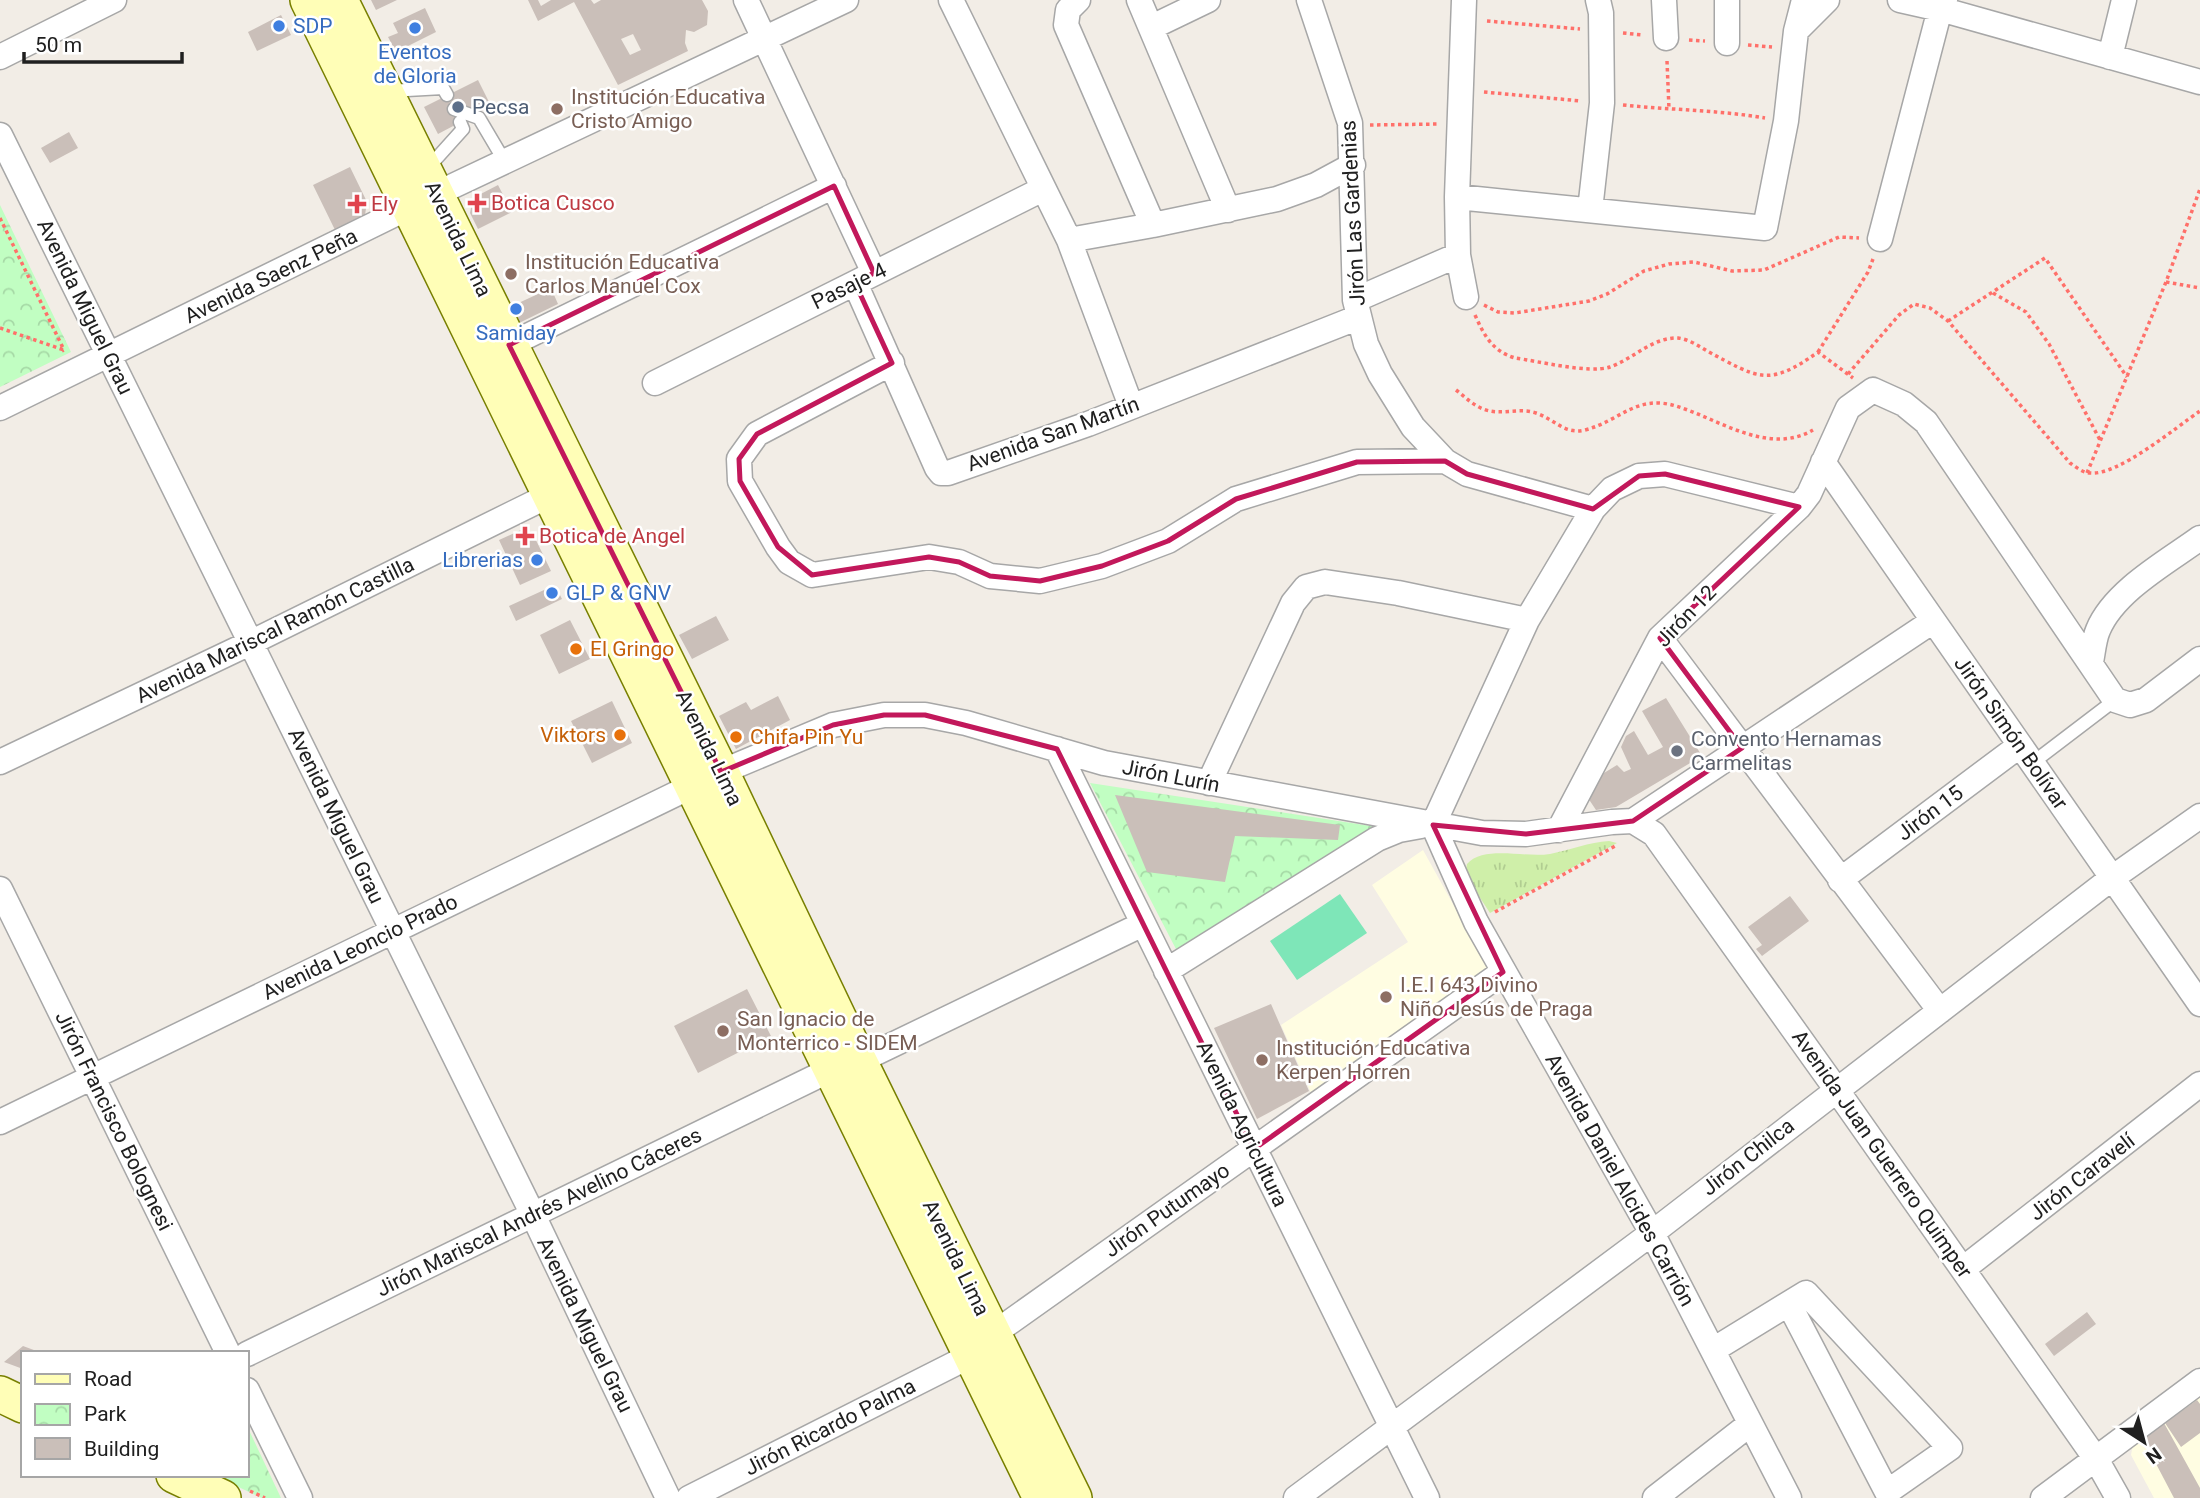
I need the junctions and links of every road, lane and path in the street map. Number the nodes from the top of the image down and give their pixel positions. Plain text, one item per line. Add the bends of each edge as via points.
1 (114, 0) edge
2 (308, 0) edge
3 (340, 0) edge
4 (746, 0) edge
5 (846, 0) edge
6 (951, 0) edge
7 (1078, 0) edge
8 (1139, 0) edge
9 (1208, 0) edge
10 (1309, 0) edge
11 (1598, 0) edge
12 (1664, 0) edge
13 (1727, 0) edge
14 (1804, 0) edge
15 (1827, 0) edge
16 (1900, 0) edge
17 (2124, 0) edge
18 (1943, 4) edge
19 (1464, 10) edge
20 (1152, 27) junction
21 (1601, 30) junction
22 (1666, 38) junction
23 (764, 39) junction
24 (1795, 40) junction
25 (1727, 43) junction
26 (0, 57) edge
27 (2110, 57) junction
28 (2200, 82) edge
29 (384, 92) junction
30 (447, 95) dead end
31 (454, 109) dead end
32 (1669, 110) dead end
33 (460, 122) dead end
34 (1460, 123) junction
35 (1350, 125) junction
36 (0, 135) edge
37 (505, 162) junction
38 (1353, 164) junction
39 (834, 186) junction
40 (1043, 189) junction
41 (2200, 190) edge
42 (424, 191) junction
43 (1457, 197) junction
44 (1590, 209) junction
45 (1228, 210) junction
46 (0, 218) edge
47 (1153, 225) junction
48 (3, 230) edge
49 (1880, 239) junction
50 (1069, 240) junction
51 (1458, 256) junction
52 (864, 278) junction
53 (2166, 282) junction
54 (2200, 288) edge
55 (1993, 293) junction
56 (1466, 297) junction
57 (1357, 309) junction
58 (1948, 321) junction
59 (0, 328) edge
60 (509, 345) junction
61 (64, 350) junction
62 (1818, 352) junction
63 (54, 355) dead end
64 (108, 355) junction
65 (891, 363) junction
66 (1848, 374) junction
67 (2127, 377) junction
68 (655, 383) dead end
69 (1457, 390) dead end
70 (1873, 390) junction
71 (1131, 406) junction
72 (0, 408) edge
73 (1848, 408) junction
74 (2200, 411) edge
75 (2100, 440) junction
76 (1445, 461) junction
77 (1824, 462) junction
78 (2087, 473) junction
79 (550, 495) junction
80 (1799, 507) junction
81 (1592, 509) junction
82 (2200, 538) edge
83 (1527, 620) junction
84 (1933, 621) junction
85 (1660, 638) junction
86 (250, 643) junction
87 (2200, 659) edge
88 (2091, 662) junction
89 (2115, 700) junction
90 (1742, 748) junction
91 (1057, 749) junction
92 (2025, 755) junction
93 (0, 762) edge
94 (708, 778) junction
95 (1209, 783) junction
96 (2200, 816) edge
97 (1433, 825) junction
98 (1559, 830) junction
99 (1628, 832) junction
100 (2112, 878) junction
101 (1840, 880) junction
102 (0, 888) edge
103 (1476, 922) junction
104 (1143, 924) junction
105 (393, 931) junction
106 (1166, 971) junction
107 (1503, 972) junction
108 (2200, 1004) edge
109 (1940, 1012) junction
110 (845, 1065) junction
111 (92, 1077) junction
112 (2200, 1084) edge
113 (1836, 1089) junction
114 (0, 1122) edge
115 (1254, 1149) junction
116 (533, 1215) junction
117 (1652, 1233) junction
118 (1963, 1269) junction
119 (1789, 1304) junction
120 (982, 1344) junction
121 (1713, 1350) junction
122 (227, 1351) edge
123 (248, 1354) edge
124 (2200, 1381) edge
125 (248, 1392) edge
126 (0, 1394) edge
127 (21, 1404) edge
128 (1750, 1424) junction
129 (1391, 1425) junction
130 (2096, 1460) junction
131 (178, 1477) edge
132 (223, 1498) edge
133 (300, 1498) edge
134 (668, 1498) edge
135 (689, 1498) edge
136 (1041, 1498) edge
137 (1074, 1498) edge
138 (1296, 1498) edge
139 (1427, 1498) edge
140 (1655, 1498) edge
141 (1788, 1498) edge
142 (2043, 1498) edge
143 (2118, 1498) edge

1 - 26 street
2 - 42 main road, Avenida Lima
3 - 29 main road, Avenida Lima
4 - 23 street, Avenida San Martín
5 - 23 street, Avenida Saenz Peña
6 - 40 street
7 - 47 street via 1068,10 1066,25
8 - 20 street
9 - 20 street
10 - 35 street, Jirón Las Gardenias
11 - 21 street
12 - 22 street
13 - 25 street
14 - 24 street
15 - 24 street
16 - 18 street
17 - 27 street
18 - 27 street
18 - 49 street
19 - 21 path
19 - 34 street
20 - 45 street
21 - 22 path
21 - 44 street via 1602,103
22 - 25 path
22 - 32 path
23 - 37 street, Avenida Saenz Peña
23 - 39 street, Avenida San Martín
24 - 25 path
24 - 44 street via 1786,121 1765,228
27 - 28 street
29 - 30 lane via 443,88
29 - 42 main road, Avenida Lima
31 - 37 lane via 479,118
33 - 42 lane via 463,129
34 - 35 path
34 - 43 street
35 - 38 street, Jirón Las Gardenias
36 - 64 street, Avenida Miguel Grau
37 - 42 street, Avenida Saenz Peña
38 - 45 street via 1316,185
38 - 57 street, Jirón Las Gardenias
39 - 52 street, Avenida San Martín
39 - 60 street
40 - 50 street
40 - 52 street, Pasaje 4
41 - 53 path
42 - 60 main road, Avenida Lima
42 - 64 street, Avenida Saenz Peña
42 - 79 main road, Avenida Lima
43 - 44 street
43 - 51 street
45 - 47 street
46 - 48 path
47 - 50 street
48 - 61 path
49 - 56 path via 1839,237 1764,270 1732,271 1694,261 1669,264 1644,271 1589,301 1516,313 1498,312
49 - 62 path via 1868,272
50 - 71 street
51 - 56 street
51 - 57 street, Avenida San Martín
52 - 65 street, Avenida San Martín
52 - 68 street, Pasaje 4
53 - 54 path
53 - 67 path
55 - 58 path
55 - 67 path via 2045,258
55 - 75 path via 2026,312 2049,344
56 - 62 path via 1486,338 1503,354 1515,358 1595,370 1664,339 1681,338 1750,374 1773,377 1793,370
57 - 71 street, Avenida San Martín
57 - 76 street, Jirón Las Gardenias via 1380,374 1413,427
58 - 66 path via 1930,308 1914,304
58 - 78 path via 2070,463
59 - 61 path
60 - 94 main road, Avenida Lima
61 - 63 path
61 - 64 path
62 - 66 path
64 - 72 street, Avenida Saenz Peña
64 - 86 street, Avenida Miguel Grau
65 - 71 street, Avenida San Martín via 942,473 1013,452
65 - 76 street via 757,434 739,459 740,481 778,547 789,562 812,575 929,557 959,562 990,576 1040,581 1102,566 1168,541 1236,499 1357,462
66 - 70 path
67 - 75 path
69 - 73 path via 1492,412 1537,413 1573,432 1639,404 1655,402 1675,405 1755,437 1783,440 1801,437
70 - 73 street
70 - 88 street via 1904,404 1926,422
73 - 77 street, Jirón 12
74 - 78 path via 2123,464
75 - 78 path
76 - 81 street, Jirón Las Gardenias via 1467,474
77 - 80 street, Jirón 12
77 - 84 street, Jirón Simón Bolívar
79 - 86 street, Avenida Mariscal Ramón Castilla
79 - 94 main road, Avenida Lima
80 - 81 street via 1665,474 1639,476 1612,489
80 - 85 street, Jirón 12
81 - 83 street
82 - 88 street via 2136,583 2113,606 2098,630
83 - 95 street via 1325,582 1306,587 1293,603
83 - 97 street
84 - 90 street
84 - 92 street, Jirón Simón Bolívar
85 - 90 street
85 - 98 street, Jirón 12
86 - 93 street, Avenida Mariscal Ramón Castilla
86 - 105 street, Avenida Miguel Grau
87 - 89 street via 2146,700 2130,705
88 - 89 street
89 - 92 lane
90 - 99 street
90 - 101 street
91 - 94 street, Jirón Lurín via 966,723 925,715 884,715 833,725
91 - 95 street, Jirón Lurín
91 - 104 street, Avenida Agricultura
92 - 100 street, Jirón Simón Bolívar
92 - 101 street, Jirón 15
94 - 105 street, Avenida Leoncio Prado
94 - 110 main road, Avenida Lima
95 - 97 street, Jirón Lurín
96 - 100 street, Jirón Chilca
97 - 98 street, Jirón Lurín via 1482,833
97 - 103 street, Avenida Daniel Alcides Carrión
97 - 106 street via 1377,839
98 - 99 street, Jirón Lurín via 1612,821
99 - 103 path
99 - 113 street, Avenida Juan Guerrero Quimper via 1654,834
100 - 108 street, Jirón Simón Bolívar
100 - 109 street, Jirón Chilca
101 - 109 street
102 - 111 street, Jirón Francisco Bolognesi
103 - 107 street, Avenida Daniel Alcides Carrión
104 - 106 street, Avenida Agricultura
104 - 110 street, Jirón Mariscal Andrés Avelino Cáceres
105 - 111 street, Avenida Leoncio Prado
105 - 116 street, Avenida Miguel Grau
106 - 115 street, Avenida Agricultura
107 - 115 street, Jirón Putumayo
107 - 117 street, Avenida Daniel Alcides Carrión
109 - 113 street, Jirón Chilca
110 - 116 street, Jirón Mariscal Andrés Avelino Cáceres
110 - 120 main road, Avenida Lima
111 - 114 street, Avenida Leoncio Prado
111 - 122 street, Jirón Francisco Bolognesi
112 - 118 street, Jirón Caravelí
113 - 117 street, Jirón Chilca
113 - 118 street, Avenida Juan Guerrero Quimper
115 - 120 street, Jirón Putumayo
115 - 129 street, Avenida Agricultura
116 - 123 street, Jirón Mariscal Andrés Avelino Cáceres
116 - 134 street, Avenida Miguel Grau
117 - 121 street, Avenida Daniel Alcides Carrión
117 - 129 street, Jirón Chilca
118 - 130 street, Avenida Juan Guerrero Quimper
119 - 119 street via 1887,1492 1950,1448 1806,1293
119 - 121 street
120 - 135 street, Jirón Ricardo Palma
120 - 136 main road, Avenida Lima
120 - 137 main road, Avenida Lima
121 - 128 street, Avenida Daniel Alcides Carrión
124 - 130 street
125 - 133 street
126 - 127 main road
128 - 140 street
128 - 141 street, Avenida Daniel Alcides Carrión
129 - 138 street, Jirón Chilca
129 - 139 street, Avenida Agricultura
130 - 142 street
130 - 143 street, Avenida Juan Guerrero Quimper
131 - 132 main road

